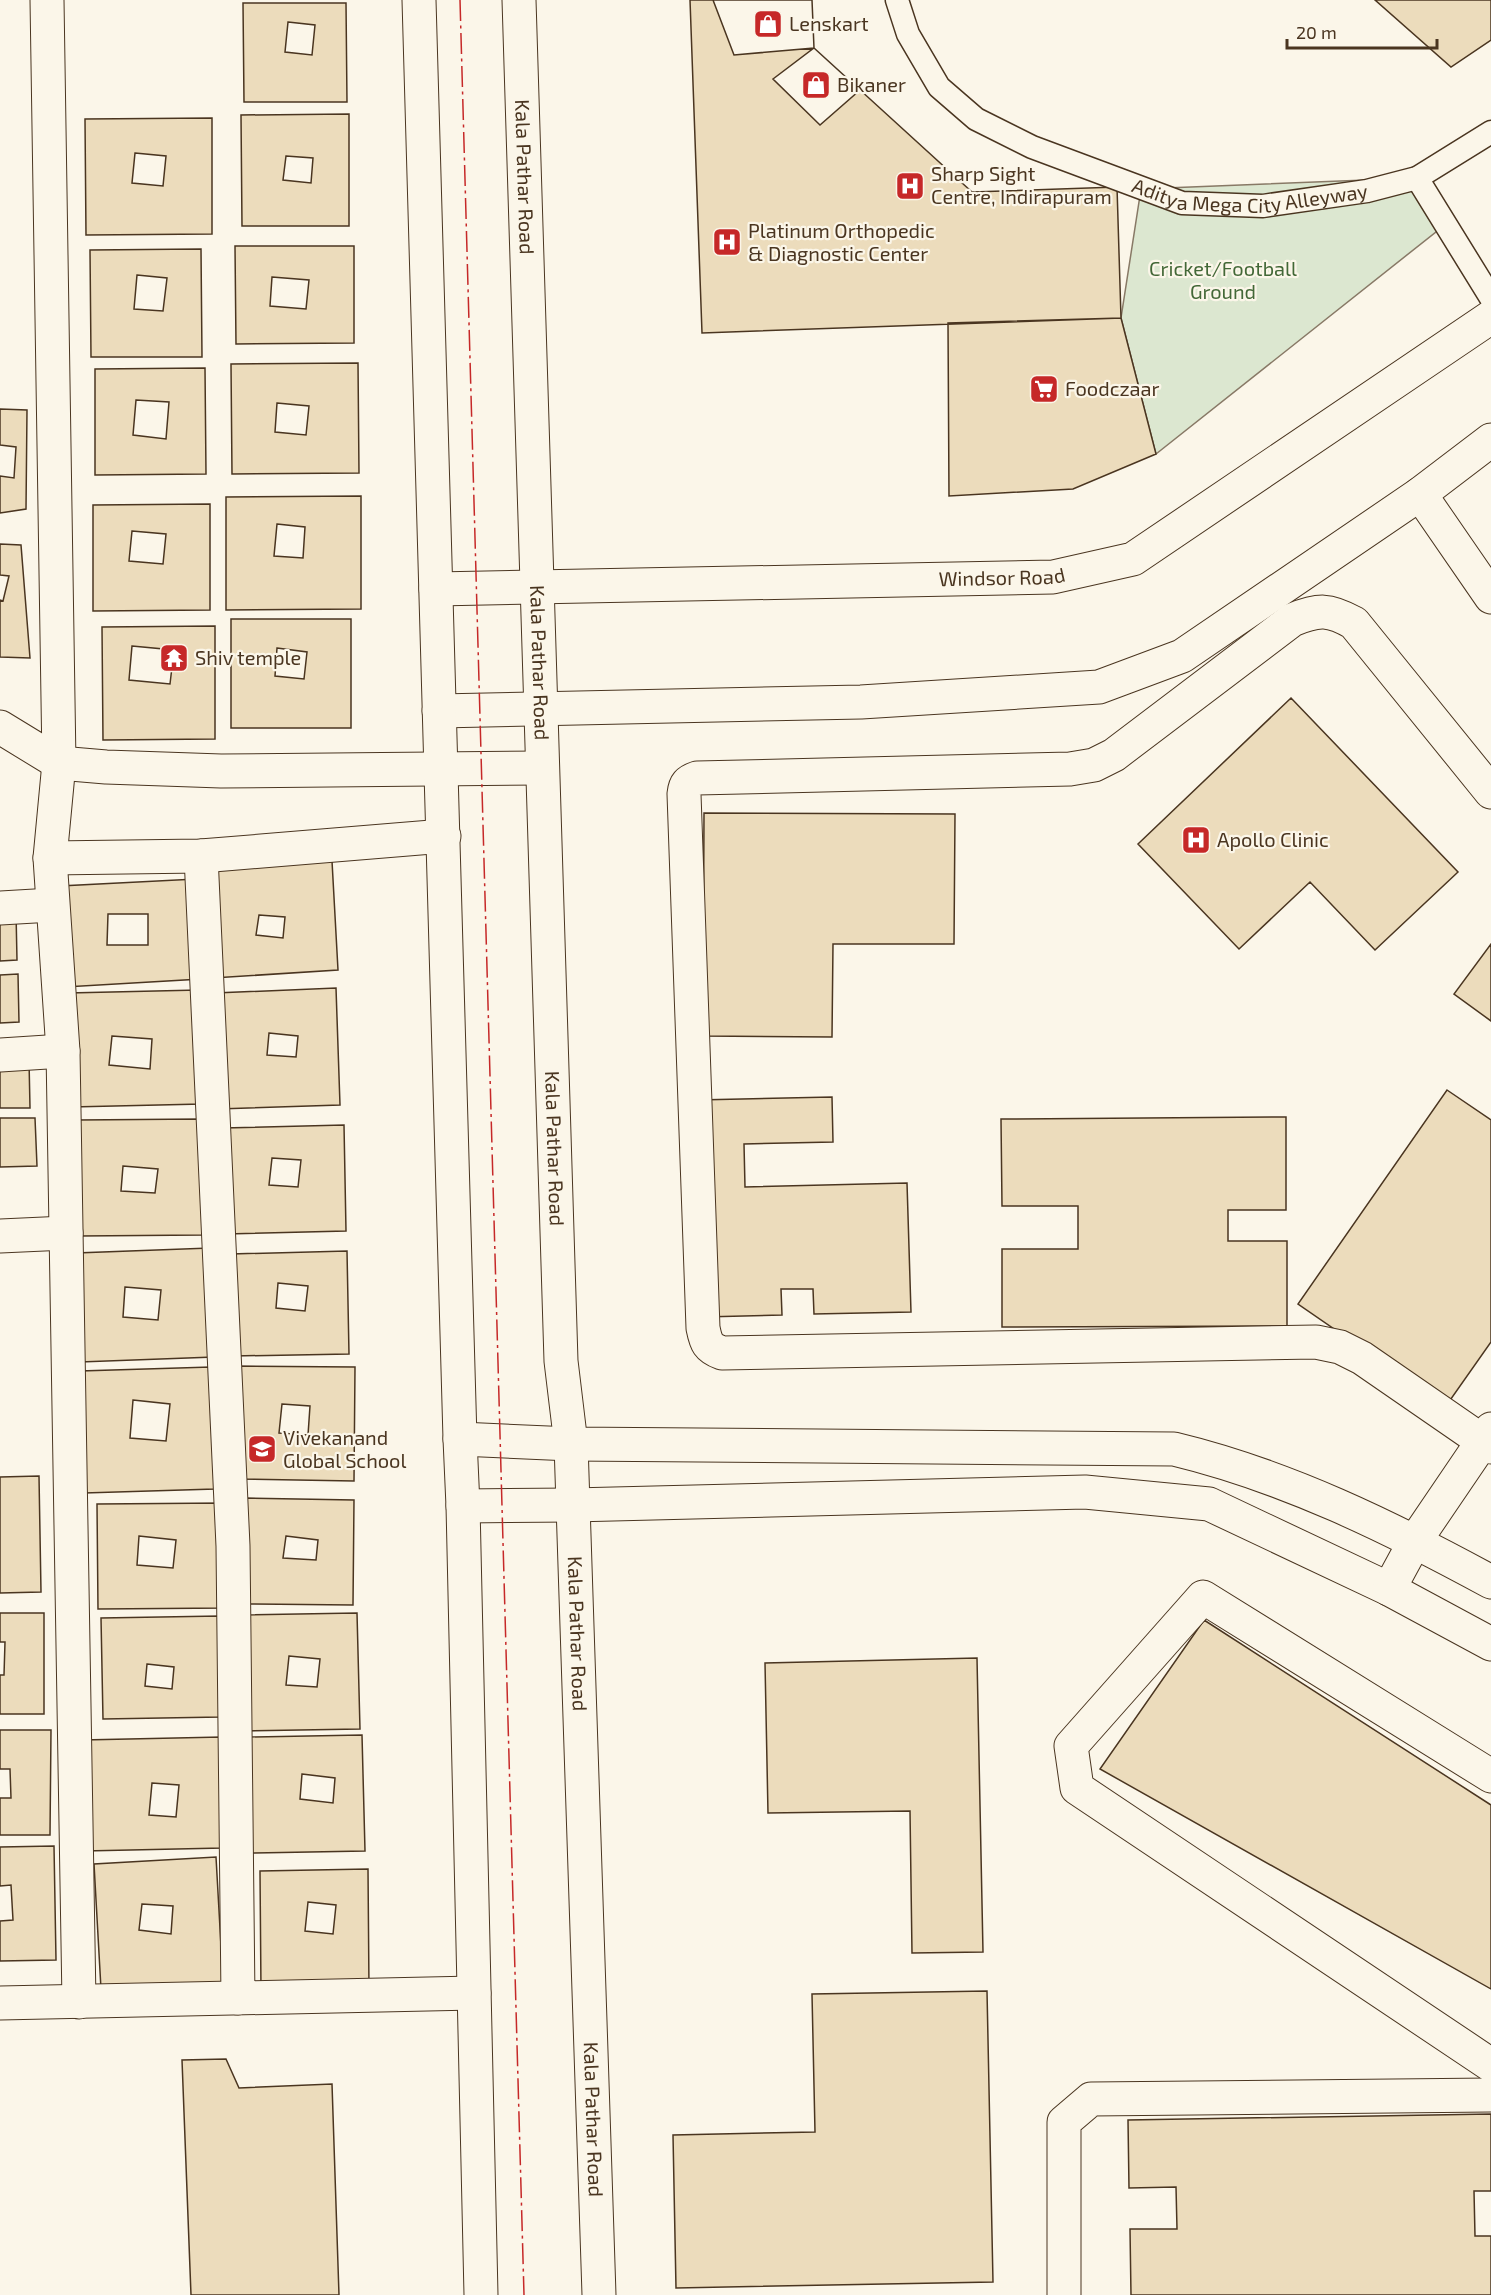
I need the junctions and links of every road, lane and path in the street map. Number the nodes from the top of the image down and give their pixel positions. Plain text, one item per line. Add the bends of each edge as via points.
1 (47, 0) edge
2 (419, 0) edge
3 (519, 0) edge
4 (897, 0) edge
5 (1491, 132) edge
6 (1417, 178) junction
7 (1491, 298) edge
8 (1491, 316) edge
9 (1491, 440) edge
10 (1420, 494) junction
11 (537, 587) junction
12 (436, 589) junction
13 (1491, 597) edge
14 (541, 708) junction
15 (439, 711) junction
16 (0, 728) edge
17 (59, 763) junction
18 (542, 768) junction
19 (441, 769) junction
20 (1491, 792) edge
21 (444, 836) junction
22 (201, 856) junction
23 (50, 858) junction
24 (52, 905) junction
25 (0, 908) edge
26 (63, 1051) junction
27 (0, 1055) edge
28 (66, 1233) junction
29 (0, 1236) edge
30 (460, 1438) junction
31 (1488, 1439) edge
32 (571, 1444) junction
33 (573, 1505) junction
34 (463, 1506) junction
35 (1415, 1540) junction
36 (1491, 1582) edge
37 (1389, 1589) junction
38 (1491, 1644) edge
39 (1491, 1776) edge
40 (474, 1993) junction
41 (238, 1998) junction
42 (79, 2001) junction
43 (0, 2003) edge
44 (1491, 2065) edge
45 (1491, 2095) edge
46 (481, 2295) edge
47 (599, 2295) edge
48 (1064, 2295) edge

1 - 17 street
2 - 12 street
3 - 11 street, Kala Pathar Road
4 - 6 lane, Aditya Mega City Alleyway via 908,34 939,87 976,119 1032,147 1182,203 1263,206 1367,191
5 - 6 lane, Aditya Mega City Alleyway
6 - 7 lane
8 - 11 street, Windsor Road via 1133,559 1053,577
9 - 10 street
10 - 13 street
10 - 14 street via 1182,656 1099,687 861,702
11 - 12 street, Windsor Road
11 - 14 street, Kala Pathar Road
12 - 15 street
14 - 15 street
14 - 18 street, Kala Pathar Road
15 - 19 street
16 - 17 street
17 - 19 street via 220,771
17 - 23 street
18 - 19 street
18 - 32 street, Kala Pathar Road via 561,1361
19 - 21 street
20 - 31 street via 1354,623 1334,612 1313,612 1292,620 1114,755 1094,765 1070,769 698,778 689,780 684,794 703,1328 711,1349 722,1353 1316,1342 1340,1347 1362,1358
21 - 22 street
21 - 30 street
22 - 23 street
22 - 41 street via 233,1546
23 - 24 street
24 - 25 street
24 - 26 street
26 - 27 street
26 - 28 street
28 - 29 street
28 - 42 street
30 - 32 street
30 - 34 street
31 - 35 street
32 - 33 street, Kala Pathar Road
32 - 35 street via 1174,1449 1223,1461 1296,1488
33 - 34 street
33 - 37 street via 1085,1492 1166,1498 1209,1504
33 - 47 street, Kala Pathar Road
34 - 40 street
35 - 36 street
35 - 37 street
37 - 38 street
39 - 44 street via 1203,1597 1071,1746 1077,1788
40 - 41 street
40 - 46 street
41 - 42 street
42 - 43 street
45 - 48 street via 1091,2099 1064,2122

